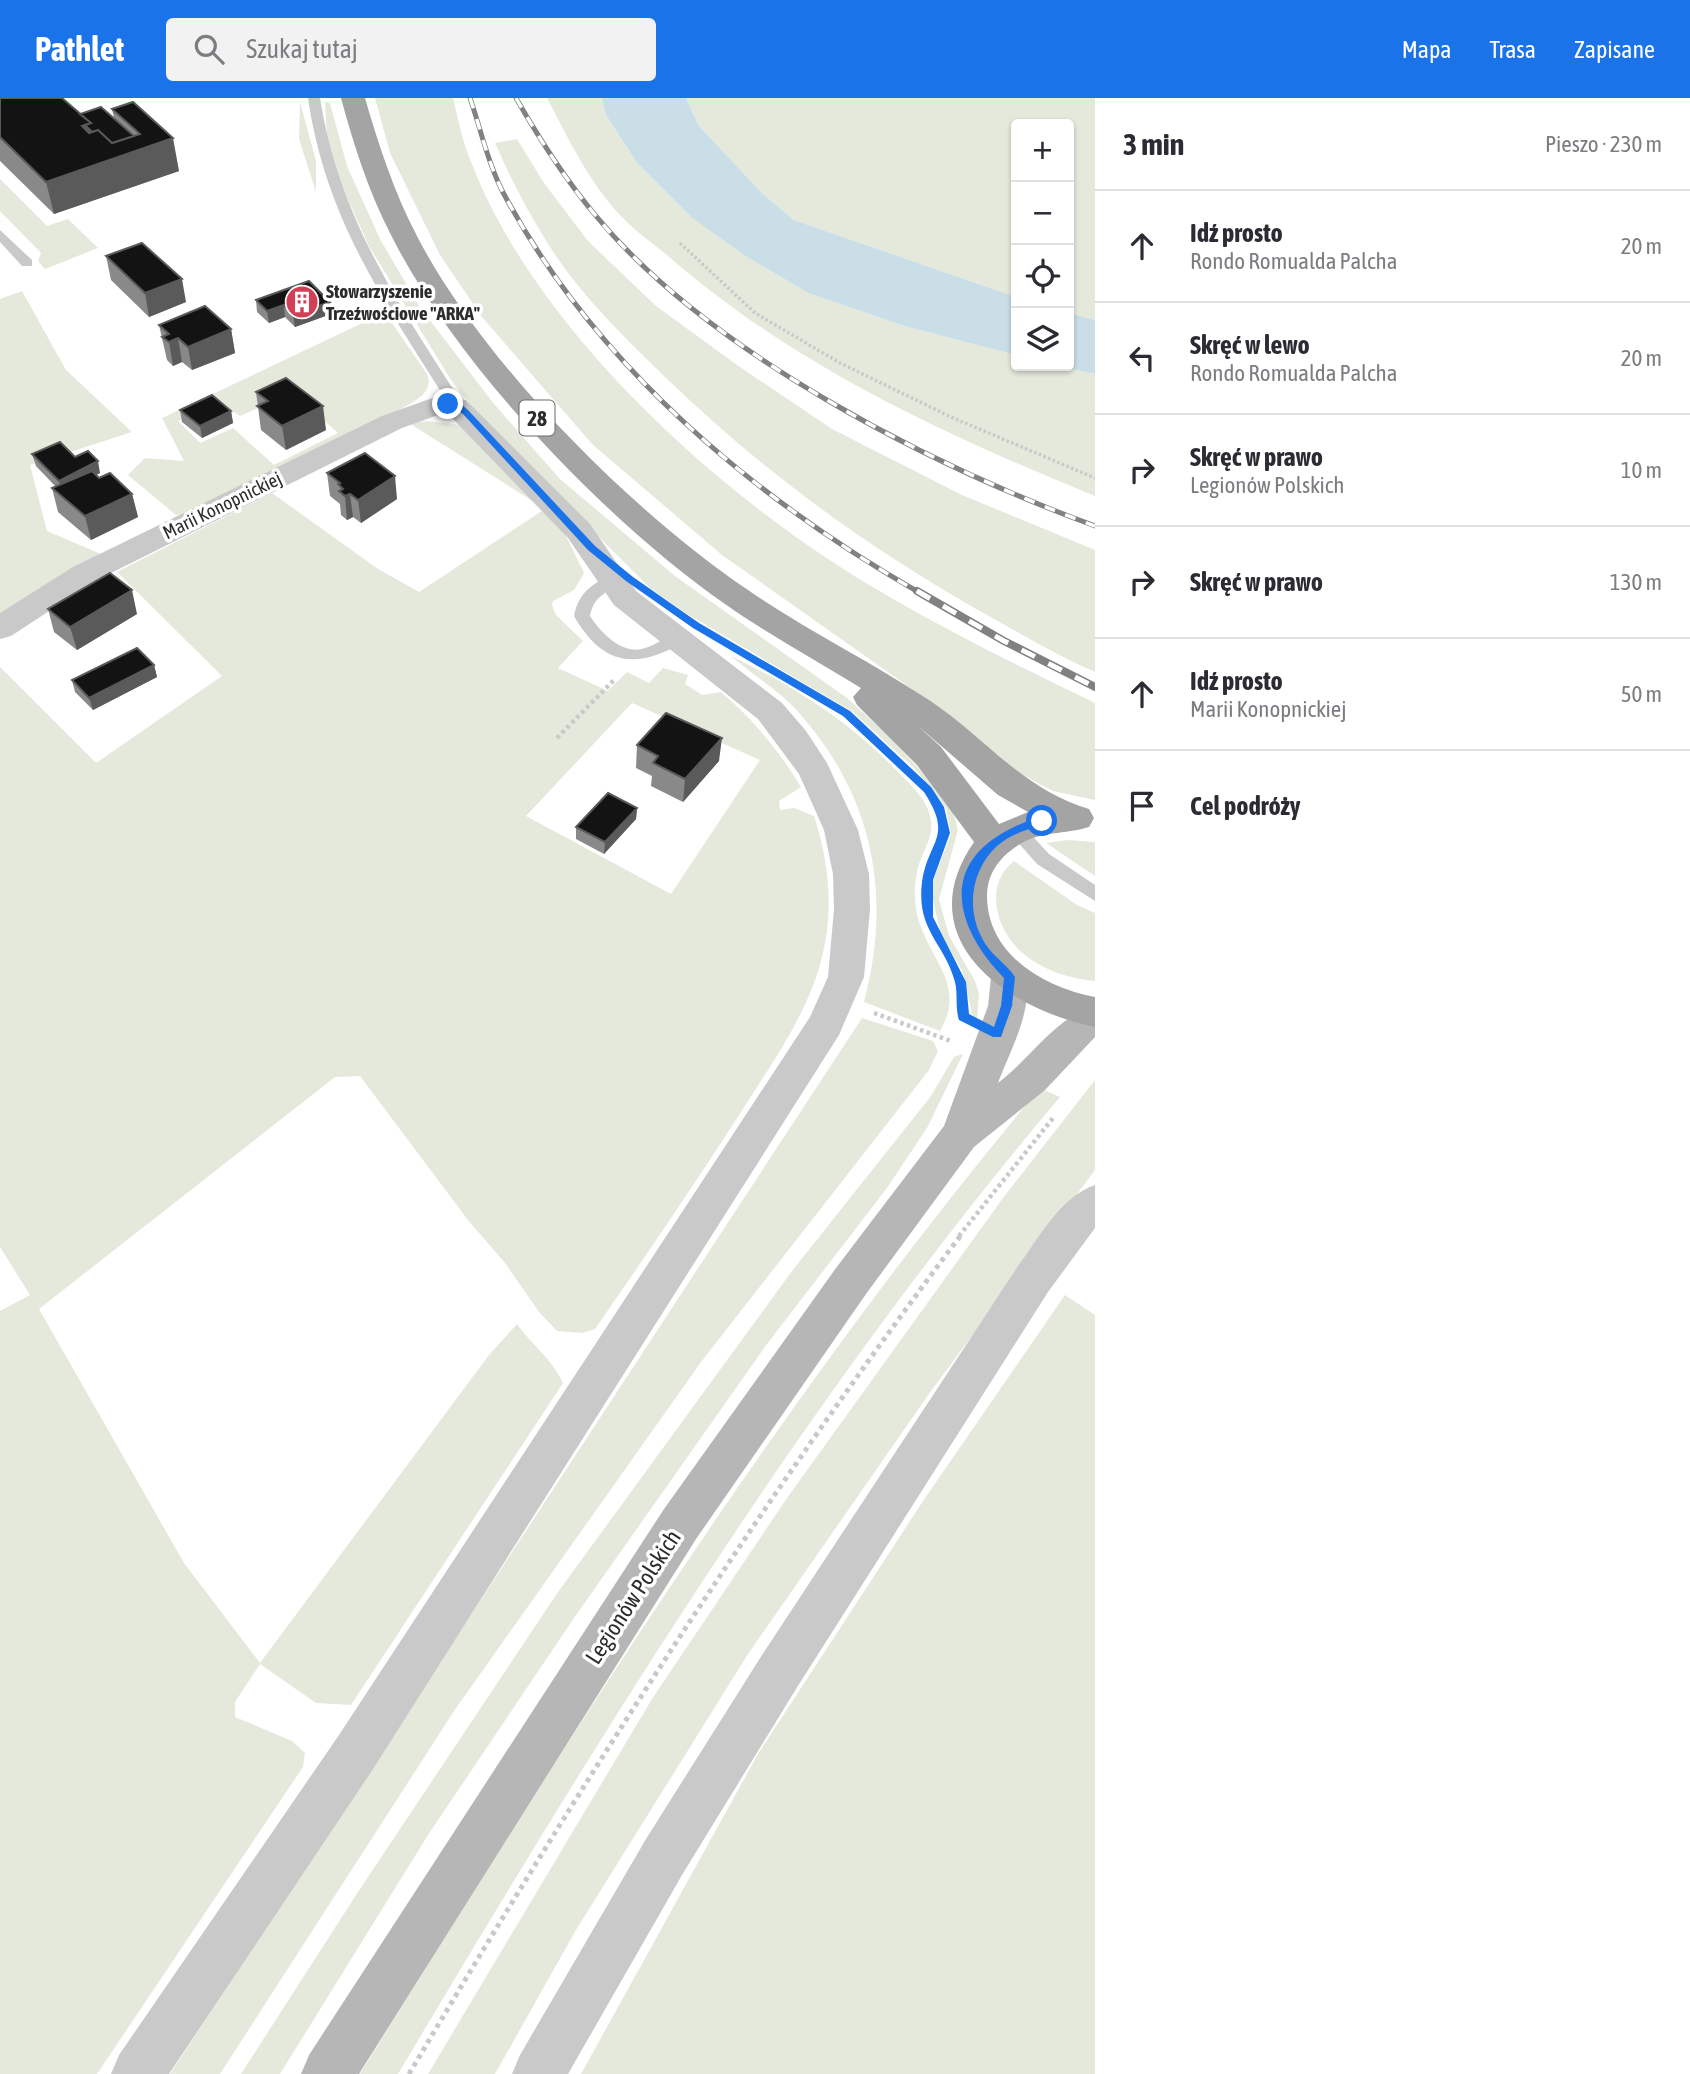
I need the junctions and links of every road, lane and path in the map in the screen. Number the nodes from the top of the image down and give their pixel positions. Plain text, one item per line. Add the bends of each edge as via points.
1 (314, 98) edge
2 (353, 98) edge
3 (0, 234) edge
4 (680, 243) dead end
5 (27, 263) dead end
6 (453, 405) junction
7 (1095, 478) edge
8 (613, 581) junction
9 (0, 628) edge
10 (676, 639) junction
11 (825, 653) junction
12 (624, 671) dead end
13 (557, 738) dead end
14 (1083, 819) edge
15 (945, 833) dead end
16 (1005, 836) junction
17 (931, 868) dead end
18 (1095, 894) edge
19 (1009, 977) junction
20 (1095, 1012) edge
21 (1095, 1020) edge
22 (901, 1023) dead end
23 (952, 1041) dead end
24 (1058, 1112) dead end
25 (960, 1135) junction
26 (1095, 1202) edge
27 (138, 2074) edge
28 (328, 2074) edge
29 (409, 2074) edge
30 (539, 2074) edge

1 - 6 lane via 329,170 355,234
2 - 11 main road, 28 via 393,215 452,318 499,378 604,487 701,570
3 - 5 lane
4 - 7 path via 755,313 839,363
6 - 8 street via 466,412 579,531
6 - 9 street, Marii Konopnickiej via 439,405 392,422 113,558
8 - 10 street via 634,606
8 - 10 lane via 594,591 583,608 582,615 594,633 621,654 634,657
10 - 27 street via 777,719 830,800 851,874 846,977 825,1024 356,1752
11 - 14 main road, 28 via 917,708 1012,787
11 - 16 main road, 28
12 - 13 path
14 - 16 main road, 28 via 1042,821
15 - 17 path
16 - 18 lane
16 - 19 main road via 975,865 967,892 970,922 985,951
19 - 20 main road via 1038,995
19 - 25 main road, Legionów Polskich via 1007,1006
21 - 25 main road, Legionów Polskich via 1080,1027 1031,1079
22 - 23 path
24 - 29 path via 937,1263 659,1665
25 - 28 main road, Legionów Polskich via 680,1524
26 - 30 street via 1075,1221 1033,1279 779,1672 664,1857

